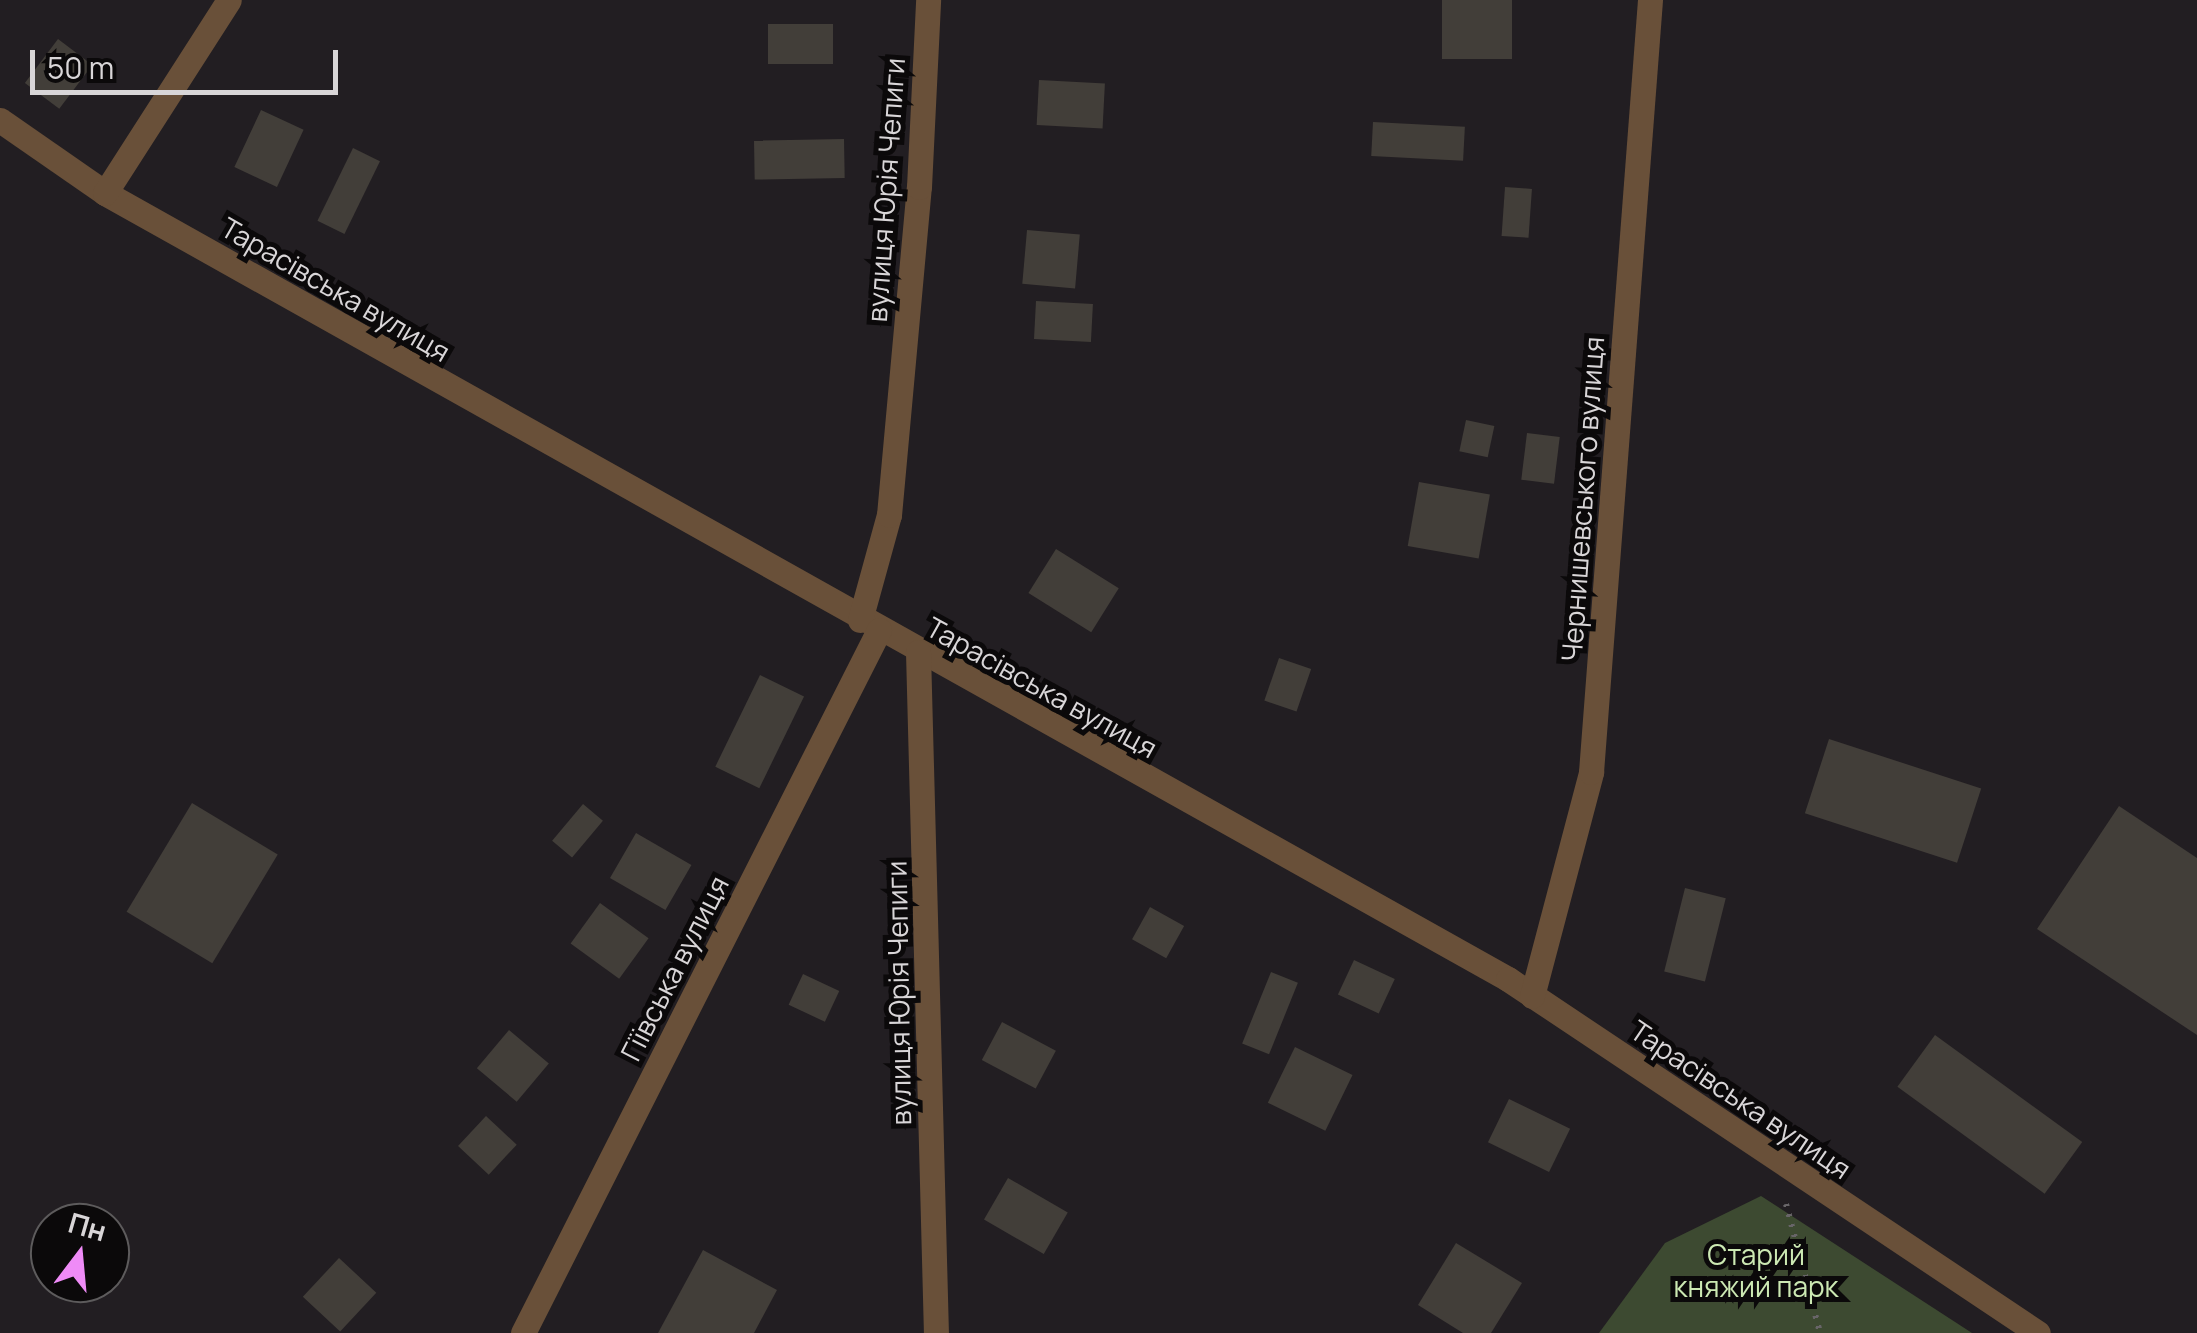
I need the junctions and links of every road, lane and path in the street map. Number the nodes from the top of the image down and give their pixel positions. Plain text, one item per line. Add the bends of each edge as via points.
1 (229, 0) edge
2 (928, 0) edge
3 (1650, 0) edge
4 (0, 120) edge
5 (105, 193) junction
6 (870, 625) junction
7 (918, 652) junction
8 (1532, 996) junction
9 (1773, 1156) junction
10 (523, 1333) edge
11 (936, 1333) edge
12 (1820, 1333) edge
13 (2038, 1333) edge

1 - 5 street
2 - 6 street, вулиця Юрія Чепиги via 919,187 889,515
3 - 8 street, Чернишевського вулиця via 1591,772
4 - 5 street, Тарасівська вулиця
5 - 6 street, Тарасівська вулиця
6 - 7 street, Тарасівська вулиця
6 - 10 street, Гіївська вулиця
7 - 8 street, Тарасівська вулиця
7 - 11 street, вулиця Юрія Чепиги
8 - 9 street, Тарасівська вулиця
9 - 12 path
9 - 13 street, Тарасівська вулиця

